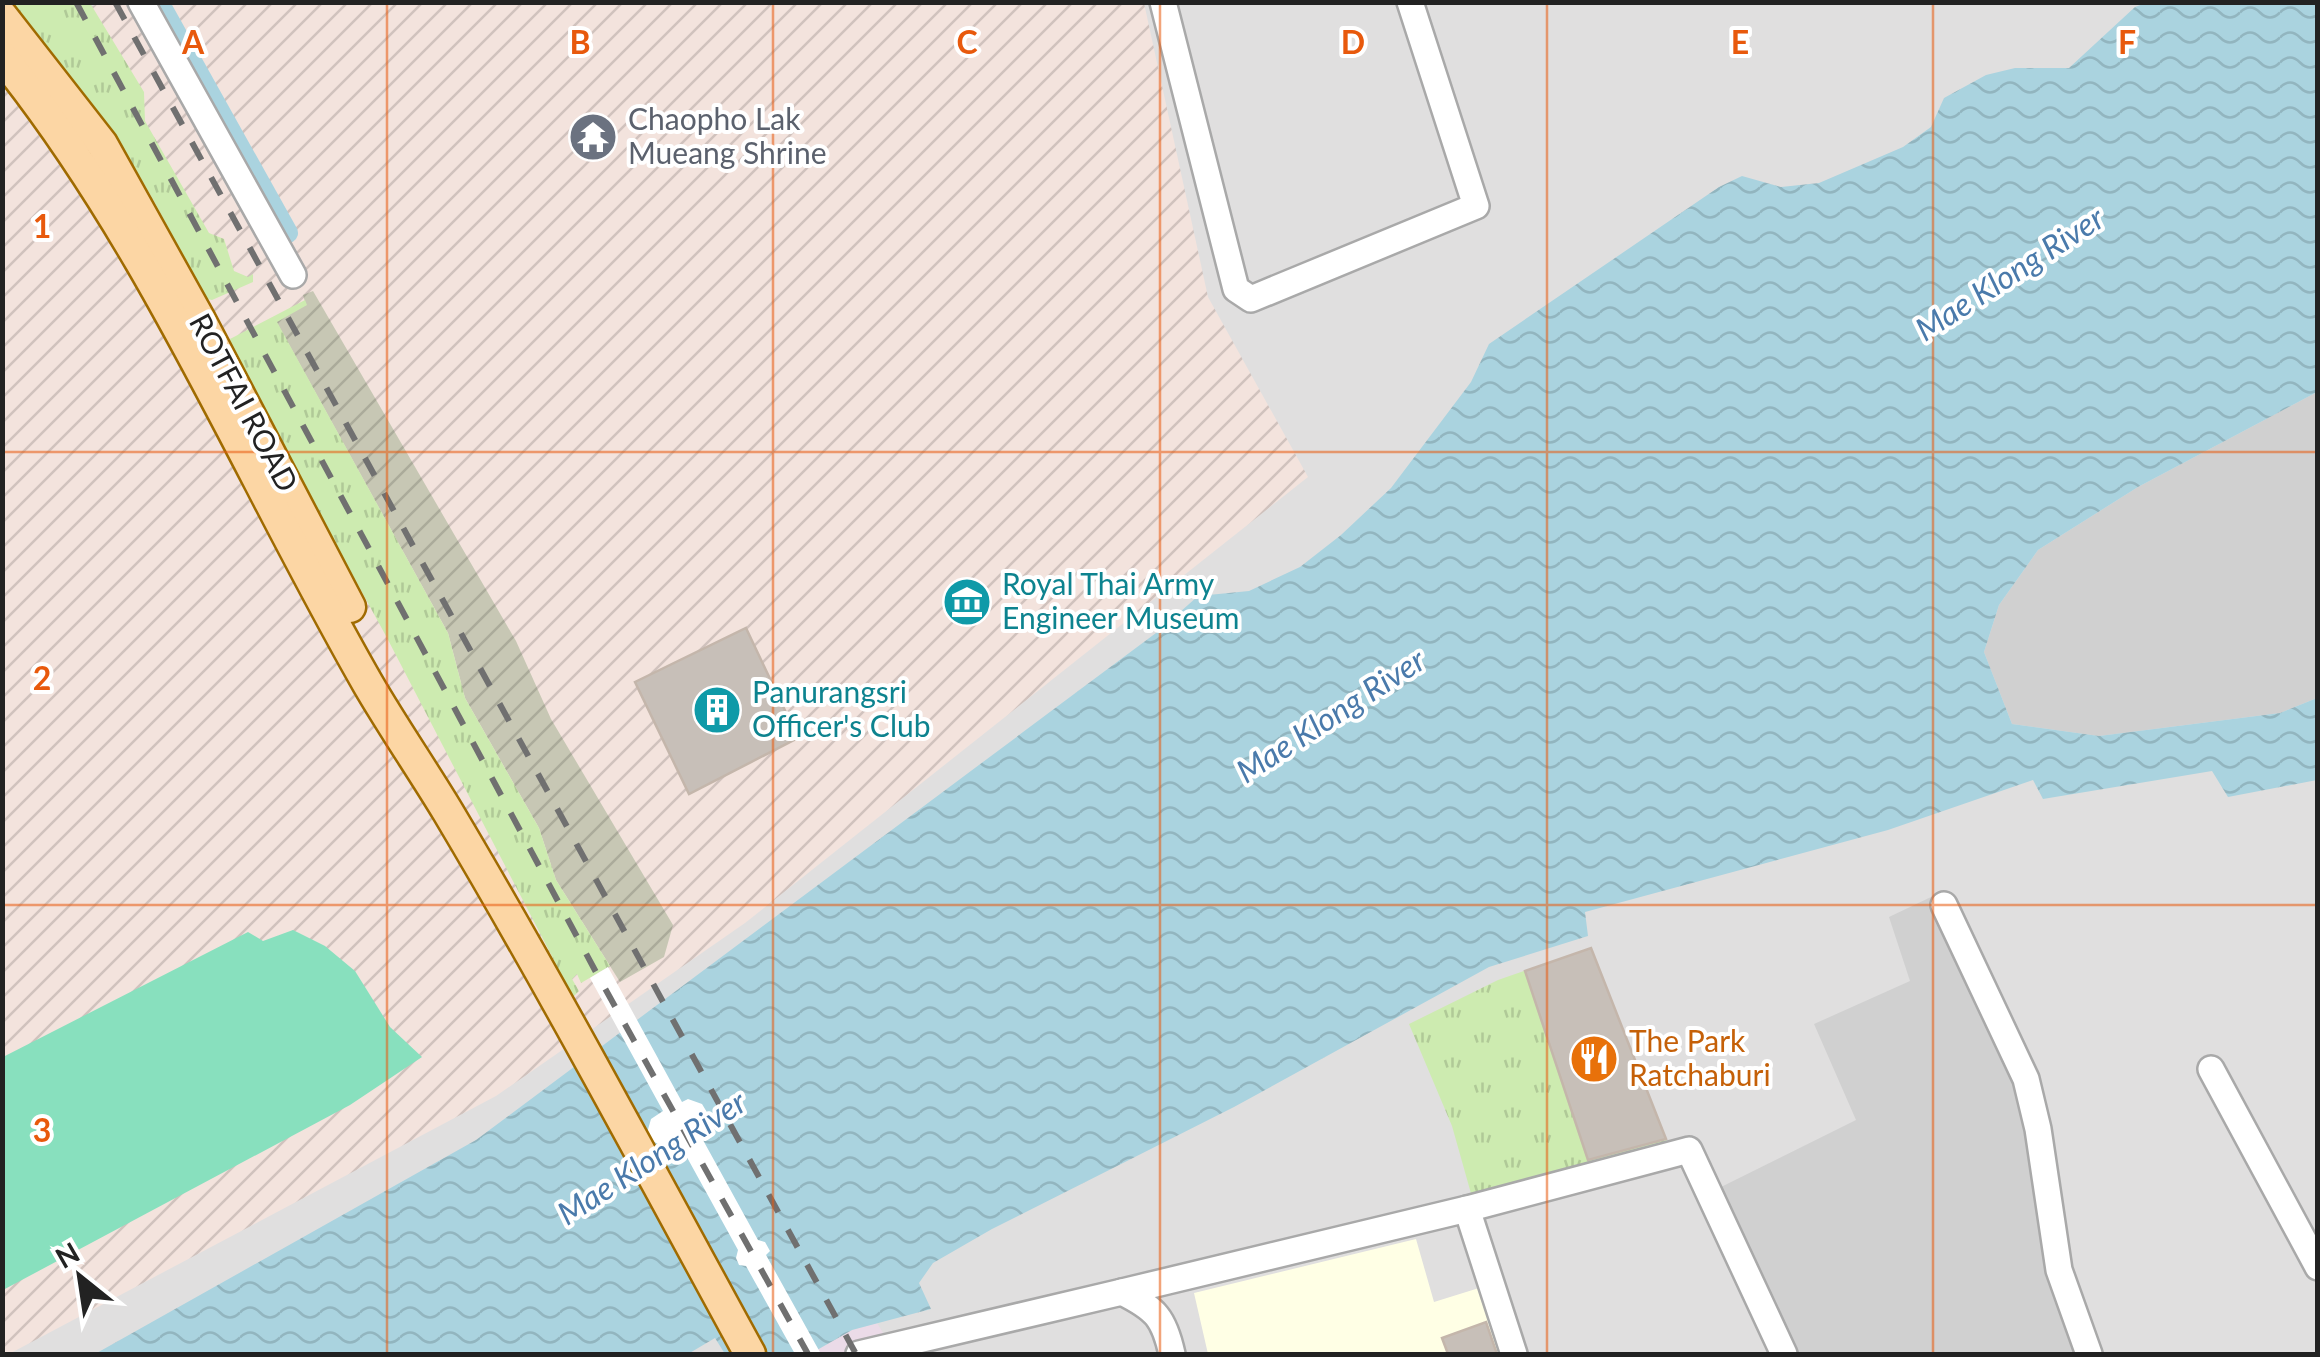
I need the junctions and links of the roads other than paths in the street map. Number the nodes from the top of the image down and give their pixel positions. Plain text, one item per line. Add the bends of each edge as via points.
1 (142, 2) edge
2 (1163, 2) edge
3 (1410, 2) edge
4 (2, 16) edge
5 (2, 57) edge
6 (293, 275) dead end
7 (448, 812) junction
8 (1944, 905) dead end
9 (2211, 1069) dead end
10 (1467, 1209) junction
11 (2318, 1266) edge
12 (1122, 1292) junction
13 (750, 1354) edge
14 (859, 1354) edge
15 (1172, 1354) edge
16 (1514, 1354) edge
17 (1784, 1354) edge
18 (2089, 1354) edge

1 - 6 street
2 - 3 street via 1236,288 1251,299 1476,206
4 - 7 main road, ROTFAI ROAD via 102,144 153,234 376,656
5 - 7 main road, ROTFAI ROAD via 103,202 368,685
7 - 13 main road, ROTFAI ROAD
8 - 18 street via 2026,1079 2059,1270
9 - 11 street
10 - 12 street
10 - 16 street
10 - 17 street via 1689,1150
12 - 14 street
12 - 15 street via 1165,1324

